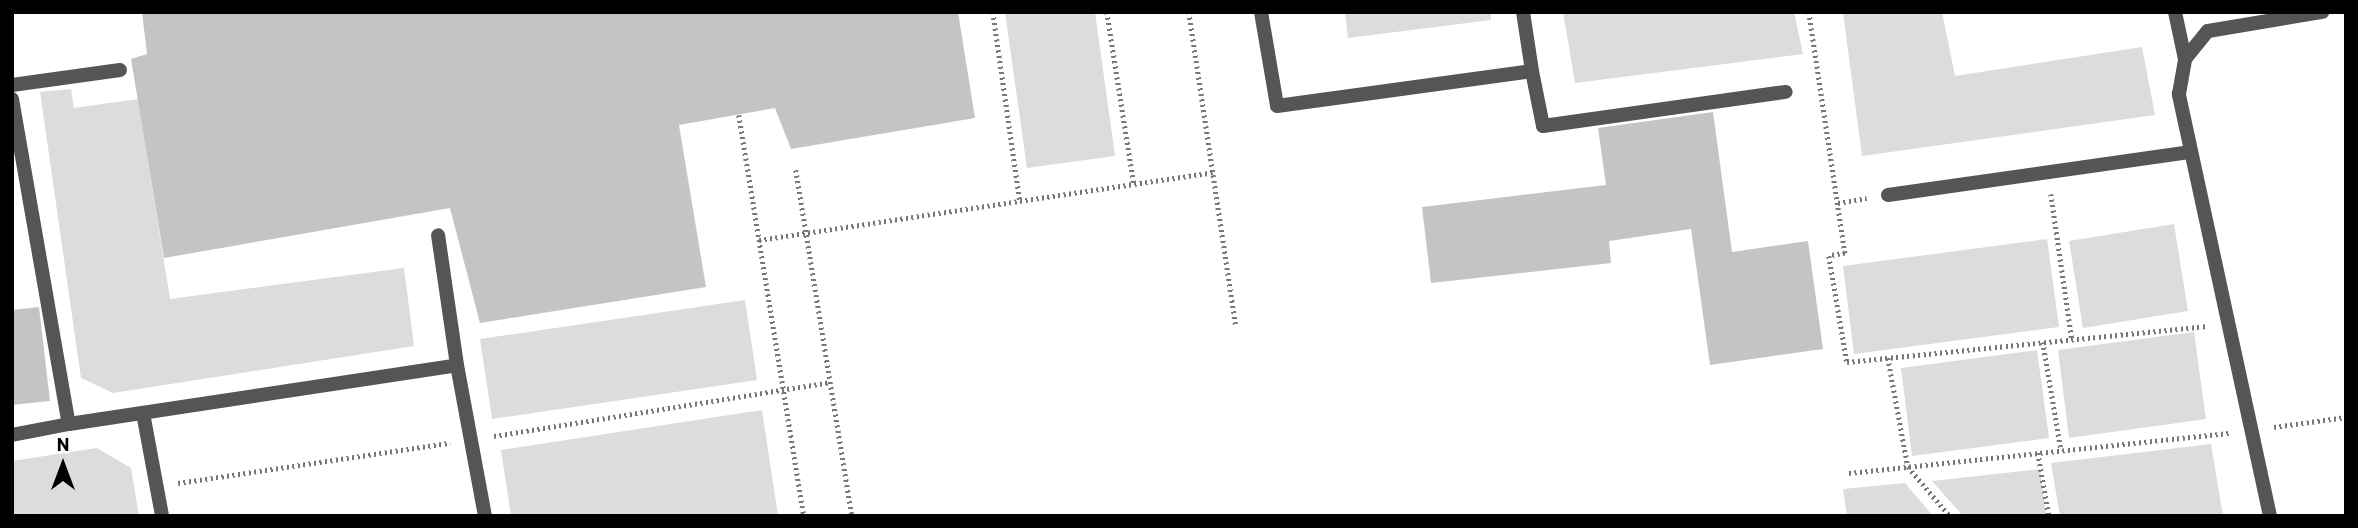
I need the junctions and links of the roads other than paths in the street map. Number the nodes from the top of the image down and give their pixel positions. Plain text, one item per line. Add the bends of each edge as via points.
1 (1261, 12) edge
2 (1523, 12) edge
3 (2175, 12) edge
4 (2322, 12) edge
5 (2185, 59) junction
6 (120, 70) dead end
7 (1532, 71) junction
8 (12, 85) edge
9 (1786, 92) dead end
10 (12, 99) edge
11 (2191, 152) junction
12 (1888, 195) dead end
13 (438, 235) dead end
14 (457, 365) junction
15 (143, 413) junction
16 (69, 424) junction
17 (12, 435) edge
18 (162, 516) edge
19 (485, 516) edge
20 (2270, 516) edge

1 - 7 lane via 1277,106
2 - 7 lane
3 - 5 lane
4 - 5 lane via 2208,31
5 - 11 lane via 2179,94
6 - 8 lane
7 - 9 lane via 1543,126
10 - 16 lane
11 - 12 lane
11 - 20 lane
13 - 14 lane
14 - 15 lane
14 - 19 lane
15 - 16 lane
15 - 18 lane
16 - 17 lane

